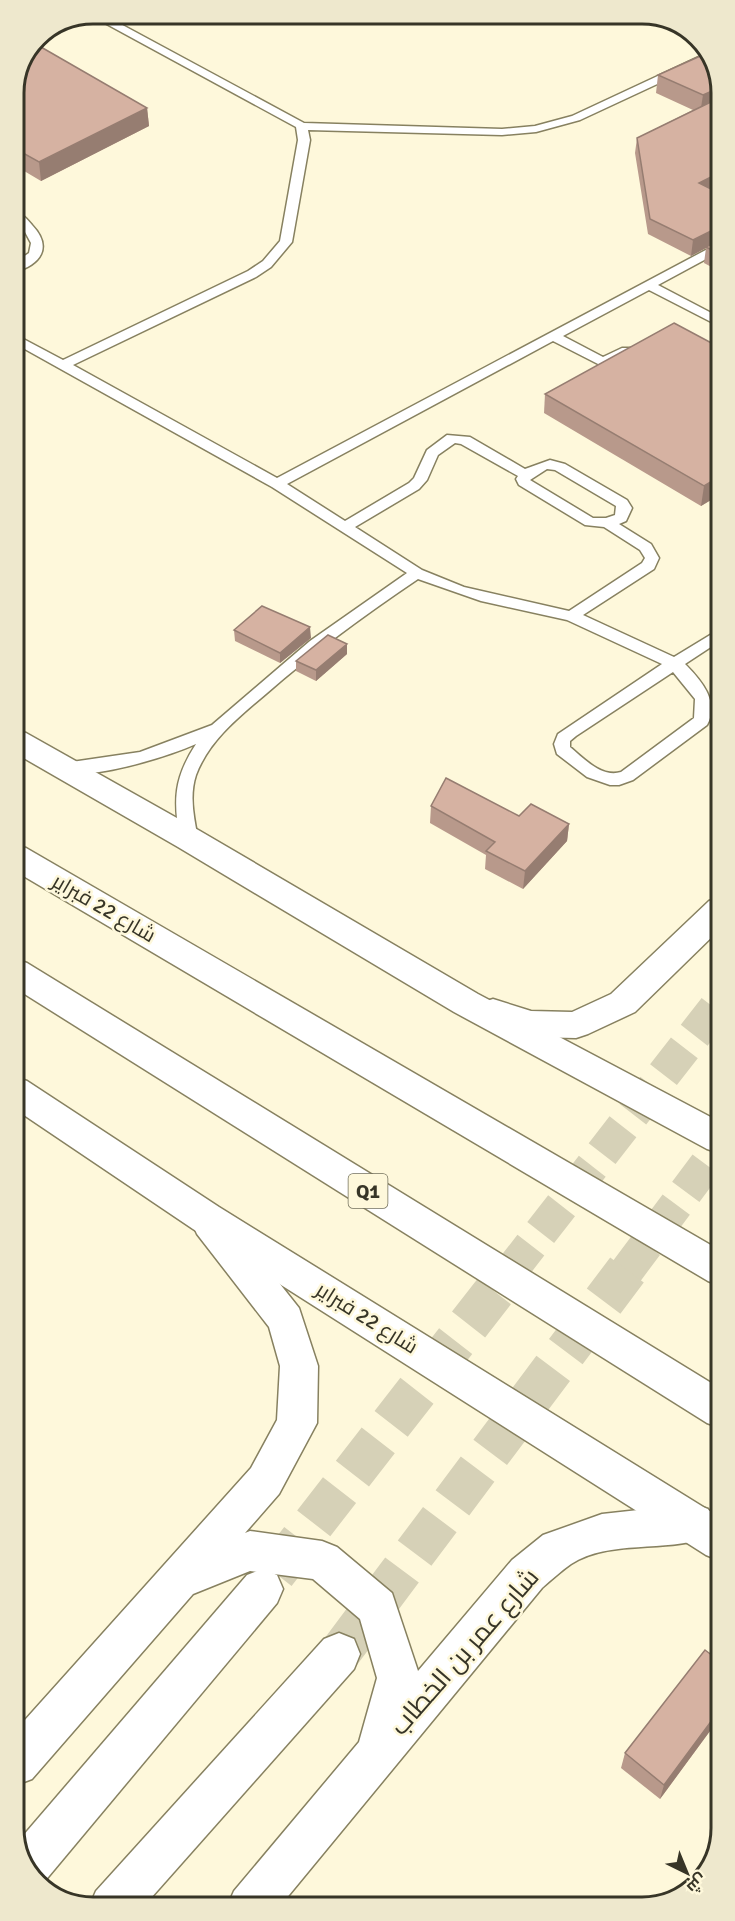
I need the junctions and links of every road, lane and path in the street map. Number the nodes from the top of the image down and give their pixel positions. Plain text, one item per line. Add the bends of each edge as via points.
1 (113, 24) edge
2 (702, 59) edge
3 (300, 126) junction
4 (24, 223) edge
5 (711, 251) edge
6 (24, 262) edge
7 (649, 285) junction
8 (711, 318) edge
9 (554, 336) junction
10 (24, 344) edge
11 (634, 347) edge
12 (63, 365) junction
13 (526, 475) junction
14 (276, 484) junction
15 (607, 523) junction
16 (344, 528) junction
17 (417, 573) junction
18 (572, 616) junction
19 (711, 640) edge
20 (675, 664) junction
21 (224, 721) junction
22 (24, 745) edge
23 (64, 768) junction
24 (189, 838) junction
25 (24, 861) edge
26 (711, 918) edge
27 (24, 978) edge
28 (466, 1003) junction
29 (24, 1097) edge
30 (711, 1134) edge
31 (206, 1218) junction
32 (711, 1264) edge
33 (711, 1404) edge
34 (707, 1532) edge
35 (180, 1579) junction
36 (262, 1589) tunnel mouth
37 (339, 1654) tunnel mouth
38 (378, 1753) junction
39 (24, 1754) edge
40 (32, 1861) edge
41 (121, 1897) edge
42 (258, 1897) edge

1 - 3 lane
2 - 3 lane via 576,118 536,129 502,132
3 - 12 lane via 304,141 287,236 278,253 252,273
4 - 6 lane via 39,242
5 - 7 lane
7 - 8 lane
7 - 9 lane
9 - 11 lane via 600,361 609,361
9 - 14 lane
10 - 12 lane
12 - 14 lane
13 - 15 lane via 524,482 590,522
13 - 15 lane via 545,465 556,465 622,503 625,508 621,518
13 - 16 lane via 462,438 452,438 432,453 414,486
14 - 16 lane
15 - 18 lane via 646,547 651,562
16 - 17 lane
17 - 18 lane via 459,591
17 - 21 lane via 333,630
18 - 20 lane
19 - 20 lane
20 - 20 lane via 563,737 563,750 600,777 621,780 693,729 704,714 703,699
21 - 23 lane via 152,757 108,766
21 - 24 lane via 202,747 187,776 183,807
22 - 23 main road
23 - 24 main road
24 - 28 main road
25 - 32 main road, شارع 22 فبراير
26 - 28 main road via 622,1003 576,1024 531,1024
27 - 33 main road, Q1
28 - 30 main road
29 - 31 main road, شارع 22 فبراير
31 - 34 main road, شارع 22 فبراير
31 - 35 main road, شارع عمر بن الخطاب via 286,1320 299,1366 297,1423 265,1481
34 - 38 main road, شارع عمر بن الخطاب via 602,1533 558,1549 527,1574
35 - 38 main road, شارع عمر بن الخطاب via 250,1551 322,1561 377,1607 399,1678
35 - 39 main road, شارع عمر بن الخطاب
36 - 40 main road
37 - 41 main road
38 - 42 main road, شارع عمر بن الخطاب

